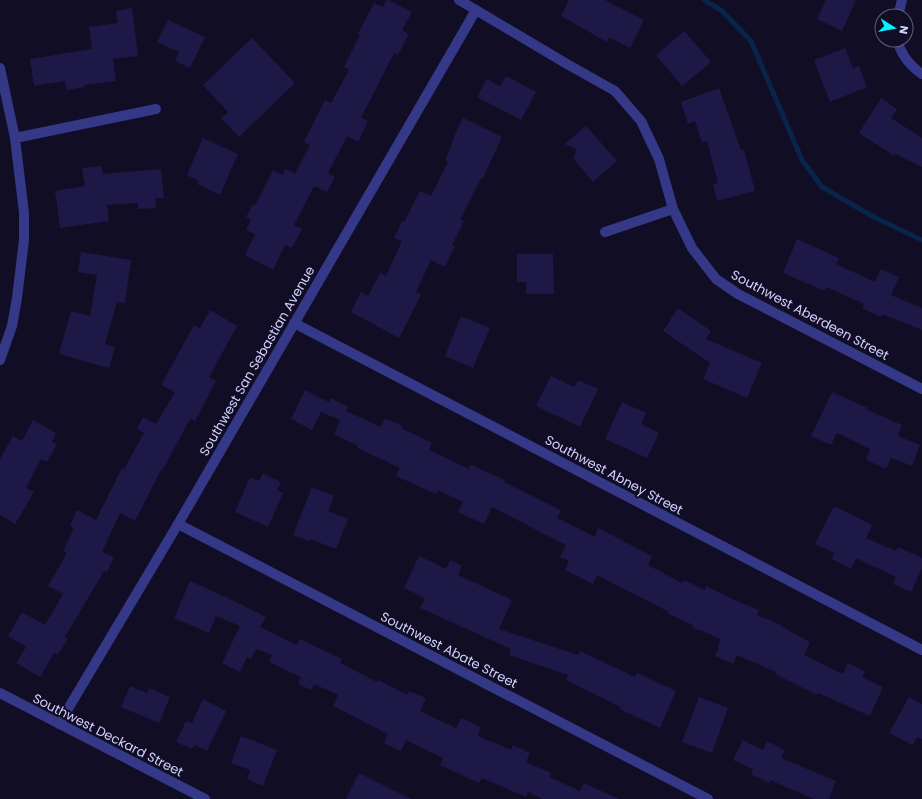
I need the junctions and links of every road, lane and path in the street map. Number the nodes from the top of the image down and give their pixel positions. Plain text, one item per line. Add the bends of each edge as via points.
1 (459, 0) edge
2 (476, 10) junction
3 (899, 48) edge
4 (0, 68) edge
5 (922, 74) edge
6 (156, 110) dead end
7 (15, 138) junction
8 (673, 209) junction
9 (605, 232) dead end
10 (294, 323) junction
11 (0, 360) edge
12 (922, 390) edge
13 (178, 524) junction
14 (922, 650) edge
15 (0, 693) edge
16 (59, 724) junction
17 (205, 799) edge
18 (708, 799) edge

1 - 2 street, Southwest Aberdeen Street
2 - 8 street, Southwest Aberdeen Street via 615,91 641,121 660,158
2 - 10 street, Southwest San Sebastian Avenue
3 - 5 street via 906,59
4 - 7 street
6 - 7 street
7 - 11 street via 24,213 24,240 12,326
8 - 9 street
8 - 12 street, Southwest Aberdeen Street via 692,248 716,279 738,294
10 - 13 street, Southwest San Sebastian Avenue
10 - 14 street, Southwest Abney Street
13 - 16 street, Southwest San Sebastian Avenue
13 - 18 street, Southwest Abate Street
15 - 16 street, Southwest Deckard Street
16 - 17 street, Southwest Deckard Street

